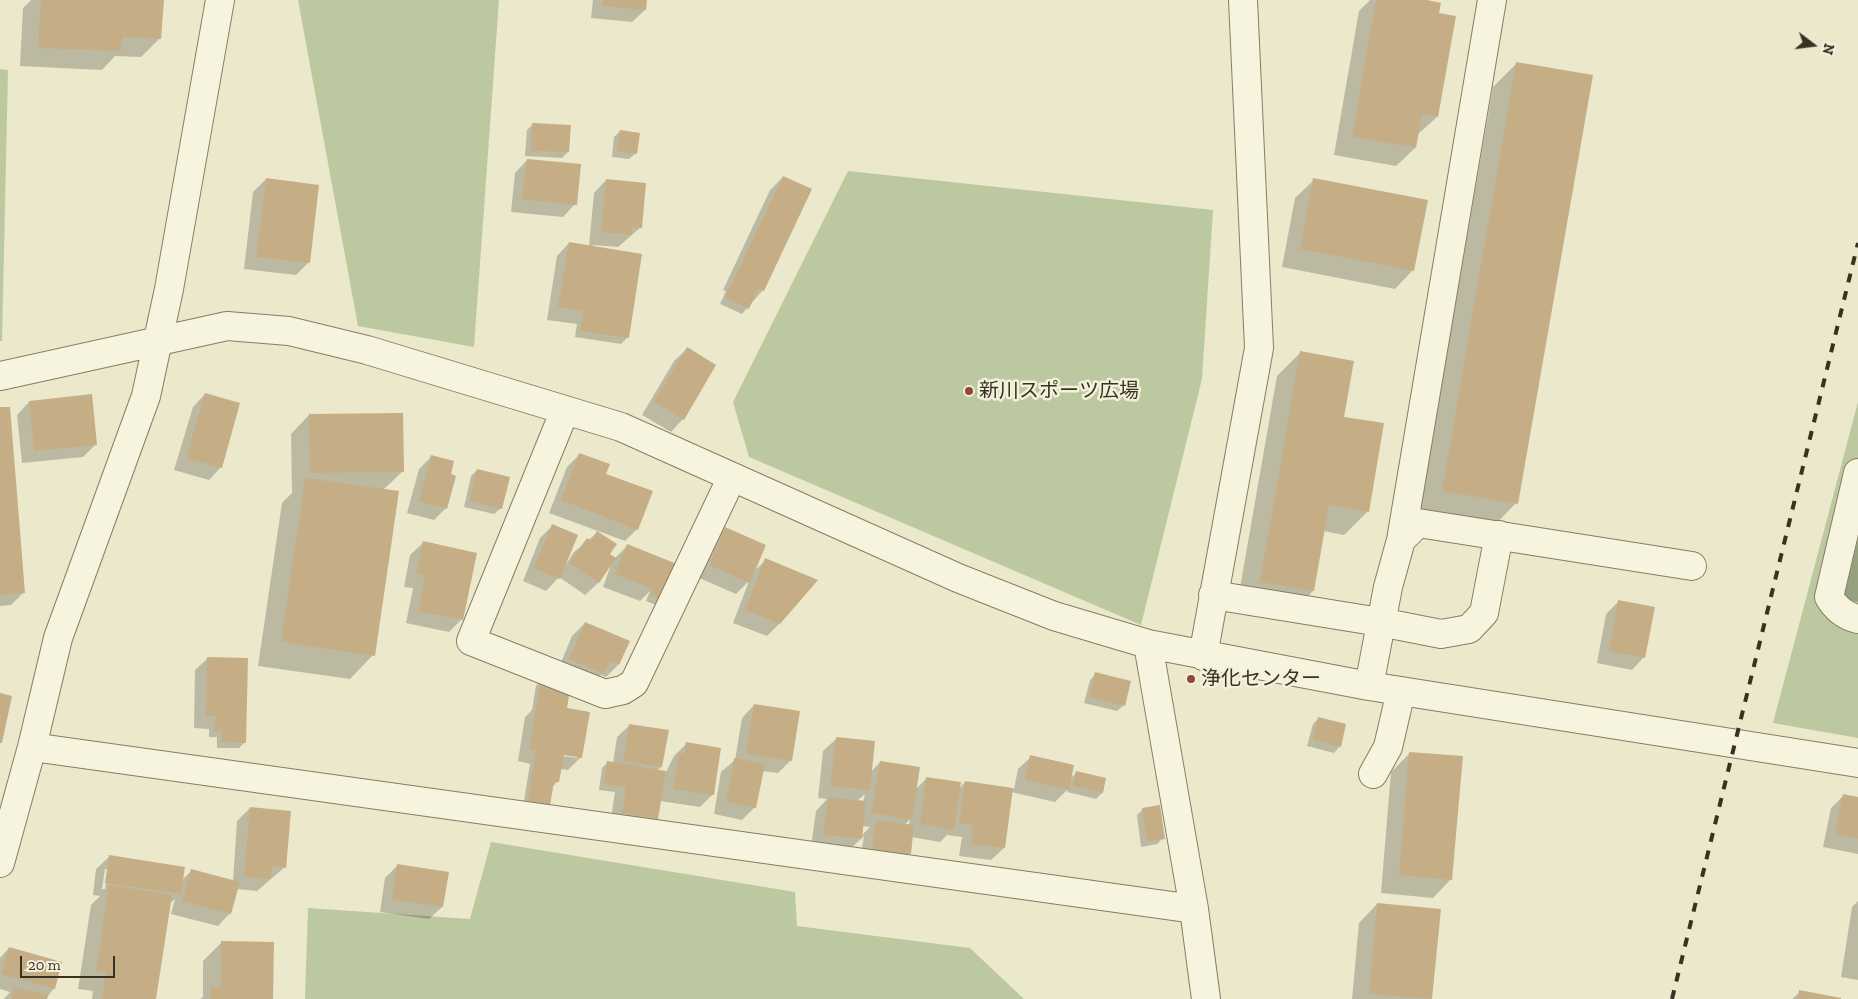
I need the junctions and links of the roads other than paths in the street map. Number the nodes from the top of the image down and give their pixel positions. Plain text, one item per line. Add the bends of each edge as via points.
1 (220, 0) edge
2 (1244, 0) edge
3 (1492, 0) edge
4 (158, 341) junction
5 (0, 376) edge
6 (565, 410) junction
7 (1858, 473) edge
8 (732, 477) junction
9 (1499, 535) junction
10 (1400, 540) junction
11 (1692, 566) dead end
12 (1213, 595) junction
13 (1858, 619) edge
14 (1380, 622) junction
15 (1148, 644) junction
16 (1203, 656) junction
17 (1369, 686) junction
18 (1401, 691) junction
19 (32, 747) junction
20 (1858, 763) edge
21 (1373, 774) dead end
22 (0, 863) edge
23 (1194, 909) junction
24 (1206, 999) edge

1 - 4 street
2 - 12 street via 1259,348
3 - 10 street
4 - 5 street
4 - 6 street via 226,326 289,331 367,350
4 - 19 street via 146,396 58,638
6 - 8 street via 620,427
6 - 8 street via 471,641 605,694 623,690 634,683
7 - 13 street via 1829,597 1834,607
8 - 15 street via 1054,616
9 - 10 street via 1418,523
9 - 11 street
9 - 14 street via 1484,613 1469,629 1441,634
10 - 14 street
12 - 14 street
12 - 16 street
14 - 17 street
15 - 16 street
15 - 23 street
16 - 17 street
17 - 18 street
18 - 20 street
18 - 21 street via 1388,747
19 - 22 street
19 - 23 street
23 - 24 street

